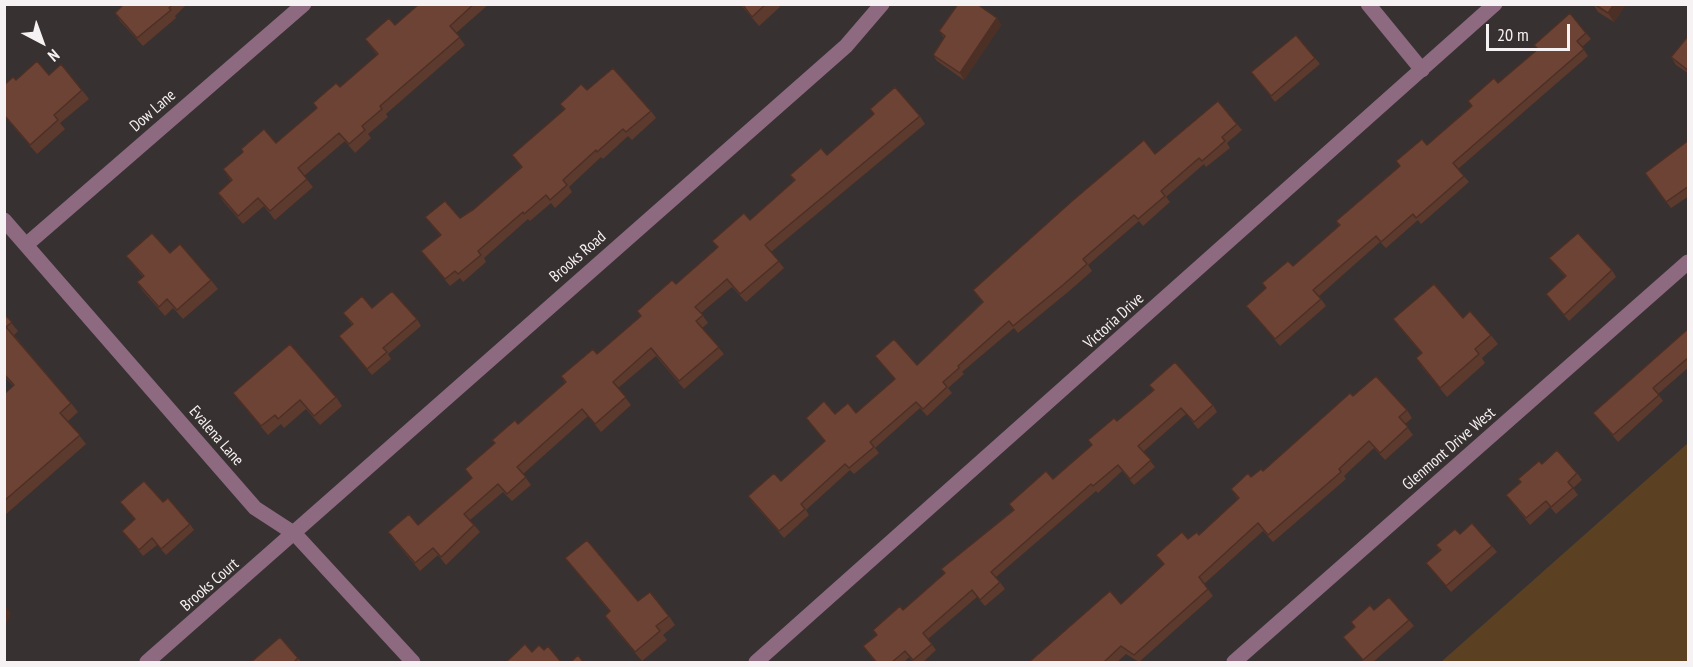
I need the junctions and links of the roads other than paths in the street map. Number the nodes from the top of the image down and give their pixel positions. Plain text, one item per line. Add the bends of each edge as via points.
1 (304, 4) edge
2 (882, 4) edge
3 (1368, 4) edge
4 (1489, 7) edge
5 (1422, 70) junction
6 (4, 220) edge
7 (26, 245) junction
8 (1689, 262) edge
9 (295, 534) junction
10 (147, 663) edge
11 (413, 663) edge
12 (756, 663) edge
13 (1234, 663) edge

1 - 7 street, Dow Lane
2 - 9 street, Brooks Road via 846,46
3 - 5 street
4 - 5 street, Victoria Drive
5 - 12 street, Victoria Drive
6 - 7 street, Evalena Lane
7 - 9 street, Evalena Lane via 255,508
8 - 13 street, Glenmont Drive West
9 - 10 street, Brooks Court
9 - 11 street, Evalena Lane

